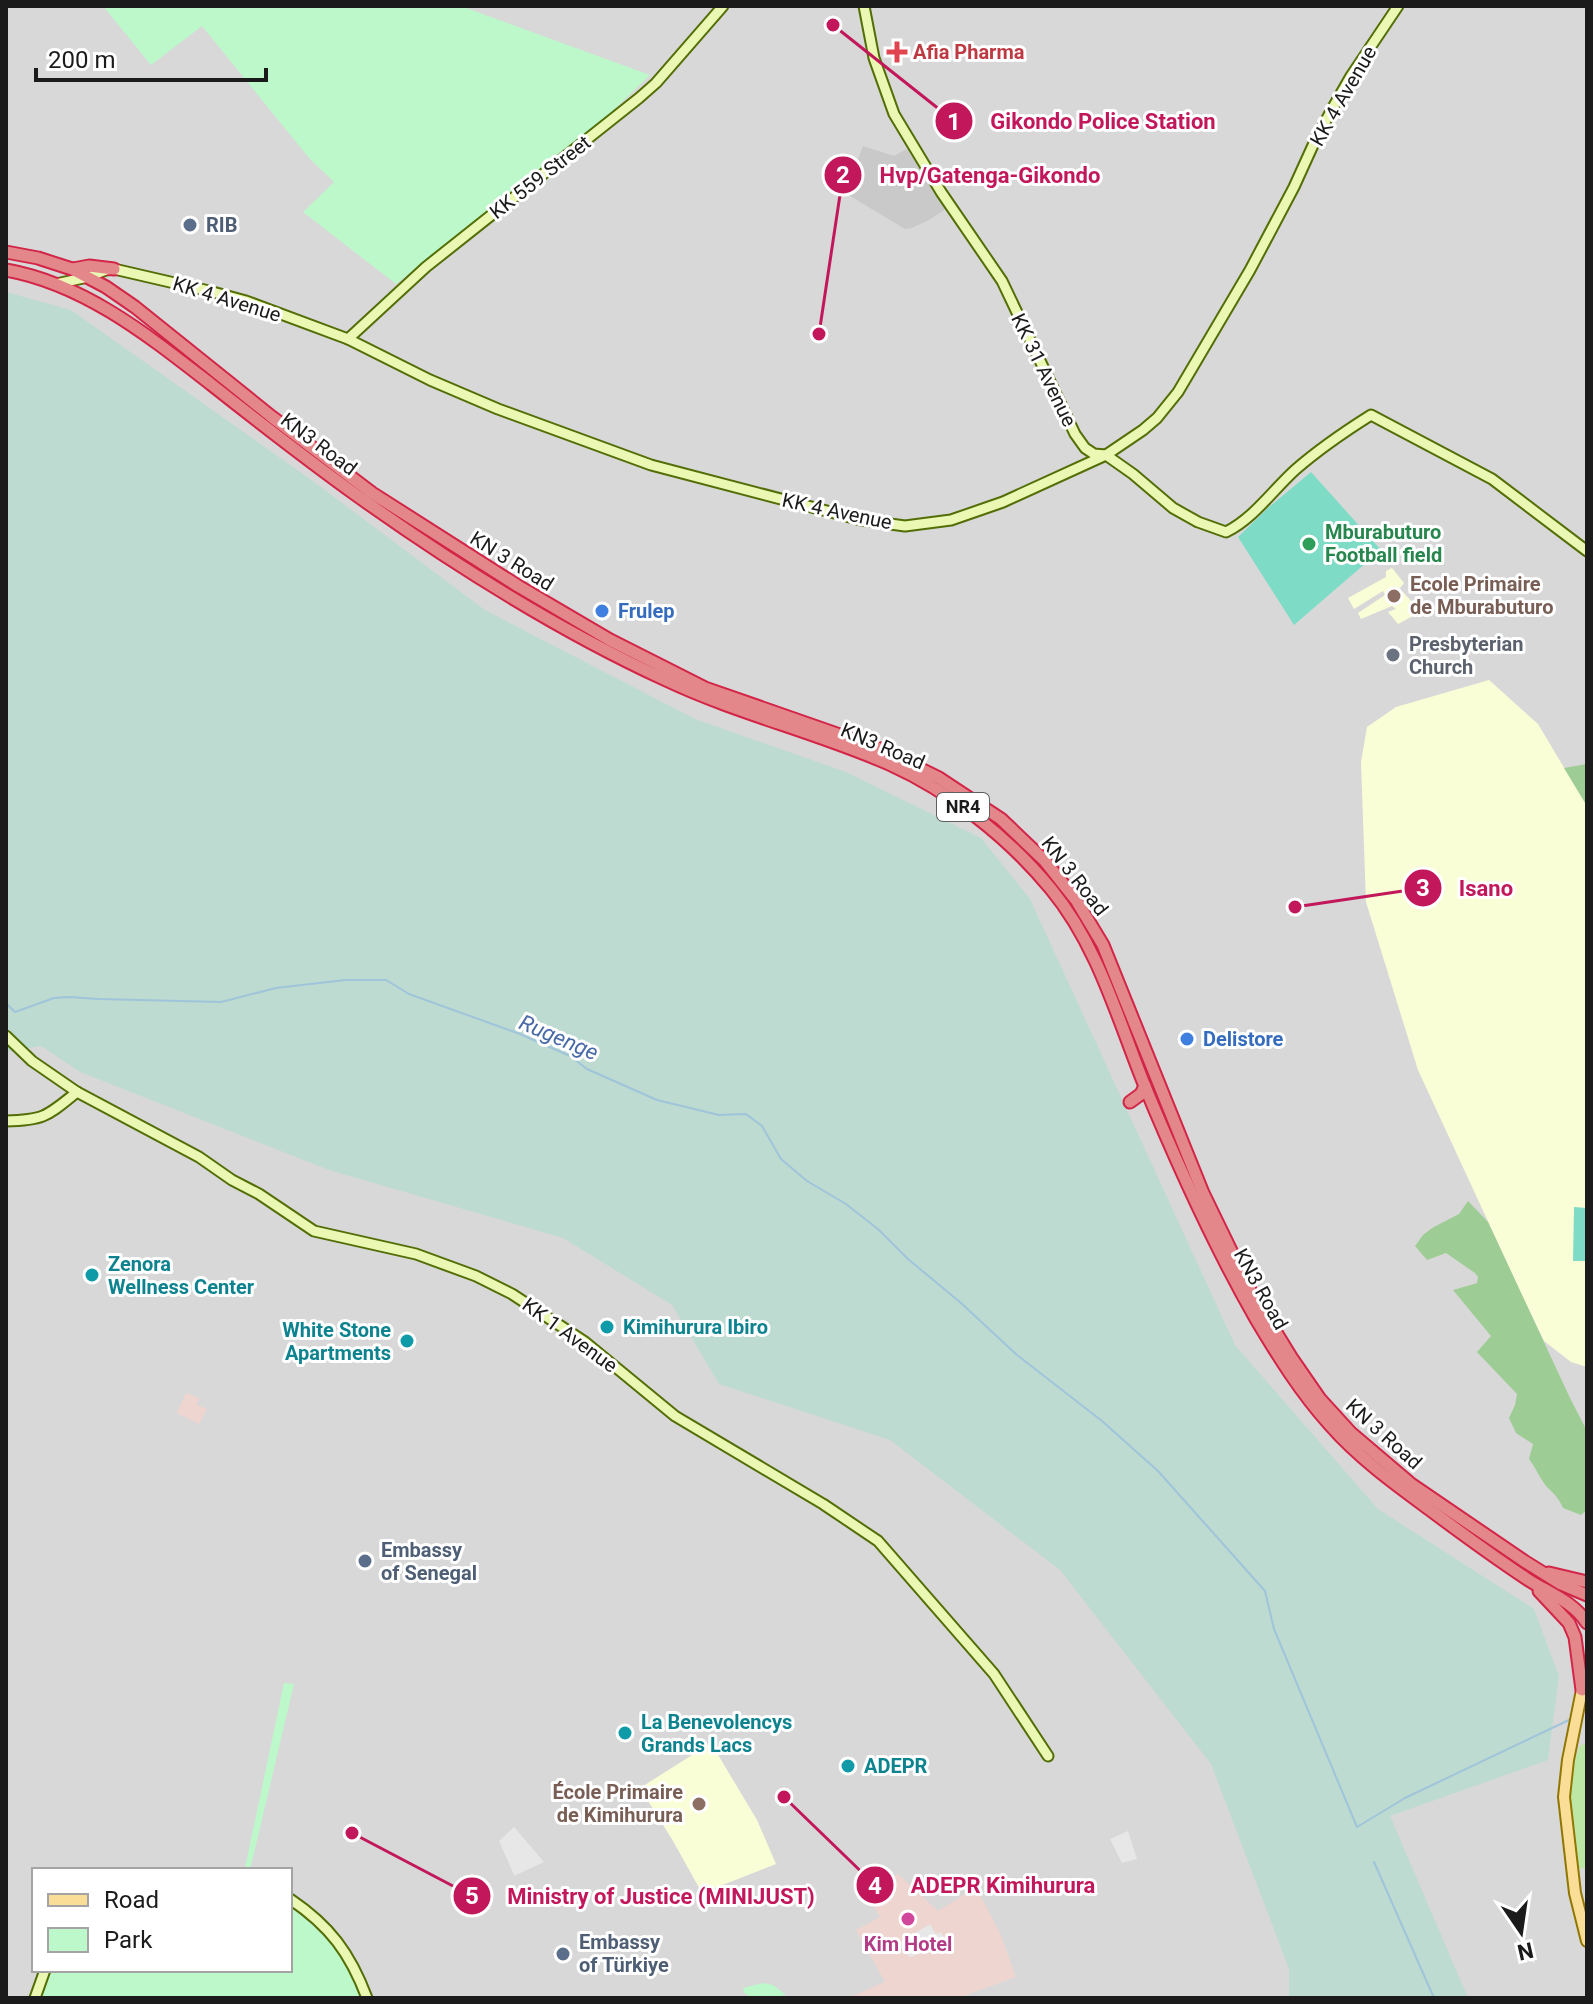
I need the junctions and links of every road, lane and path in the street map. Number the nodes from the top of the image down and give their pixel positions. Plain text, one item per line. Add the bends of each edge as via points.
1 (723, 6) edge
2 (864, 6) edge
3 (1398, 6) edge
4 (6, 252) edge
5 (72, 269) junction
6 (110, 269) junction
7 (6, 270) edge
8 (88, 277) junction
9 (56, 284) junction
10 (106, 287) junction
11 (348, 339) junction
12 (1106, 455) junction
13 (1587, 551) edge
14 (608, 645) junction
15 (6, 1036) edge
16 (1145, 1086) junction
17 (77, 1092) junction
18 (1130, 1102) dead end
19 (6, 1121) edge
20 (1537, 1569) junction
21 (1528, 1579) junction
22 (1587, 1582) edge
23 (1587, 1595) edge
24 (1587, 1623) edge
25 (1585, 1684) edge
26 (1048, 1756) dead end
27 (292, 1900) edge
28 (1587, 1941) edge
29 (44, 1972) edge
30 (35, 1998) edge
31 (367, 1998) edge

1 - 11 main road, KK 559 Street via 656,83 426,267
2 - 12 main road, KK 31 Avenue via 874,58 894,114 1002,281 1075,434 1085,448
3 - 12 main road, KK 4 Avenue via 1331,111 1250,270 1178,392 1157,418
4 - 5 highway, KN 3 Road / NR4
5 - 6 highway
5 - 8 highway, KN 3 Road / NR4
6 - 8 main road
6 - 10 highway
6 - 11 main road, KK 4 Avenue via 234,298
7 - 9 highway, KN3 Road / NR4
8 - 9 main road
8 - 10 highway, KN 3 Road / NR4
9 - 14 highway, KN3 Road / NR4 via 126,321 356,495 472,574 513,600
10 - 14 highway, KN 3 Road / NR4 via 372,493
11 - 12 main road, KK 4 Avenue via 498,409 651,465 861,520 905,526 951,520
12 - 13 main road, KK 31 Avenue via 1173,508 1226,532 1324,446 1371,415 1492,479
14 - 16 highway, KN3 Road / NR4 via 689,691 892,765 972,813 1020,854 1069,913 1110,993
14 - 20 highway, KN 3 Road / NR4 via 705,688 912,764 1001,819 1028,844 1076,900 1103,945 1203,1193 1251,1292 1305,1378 1351,1433 1411,1484
15 - 17 main road, KK 1 Avenue
16 - 18 highway
16 - 21 highway, KN3 Road / NR4 via 1213,1238 1293,1379 1328,1424 1364,1458
17 - 19 main road via 49,1115
17 - 26 main road, KK 1 Avenue via 199,1157 314,1231 416,1254 512,1294 585,1342 675,1416 866,1532 994,1674
20 - 22 highway
20 - 23 highway, KN 3 Road / NR4
21 - 24 highway, KN3 Road / NR4 via 1573,1607
21 - 25 highway via 1569,1623
25 - 28 main road via 1564,1797 1575,1893
27 - 31 main road via 336,1938
29 - 30 main road

